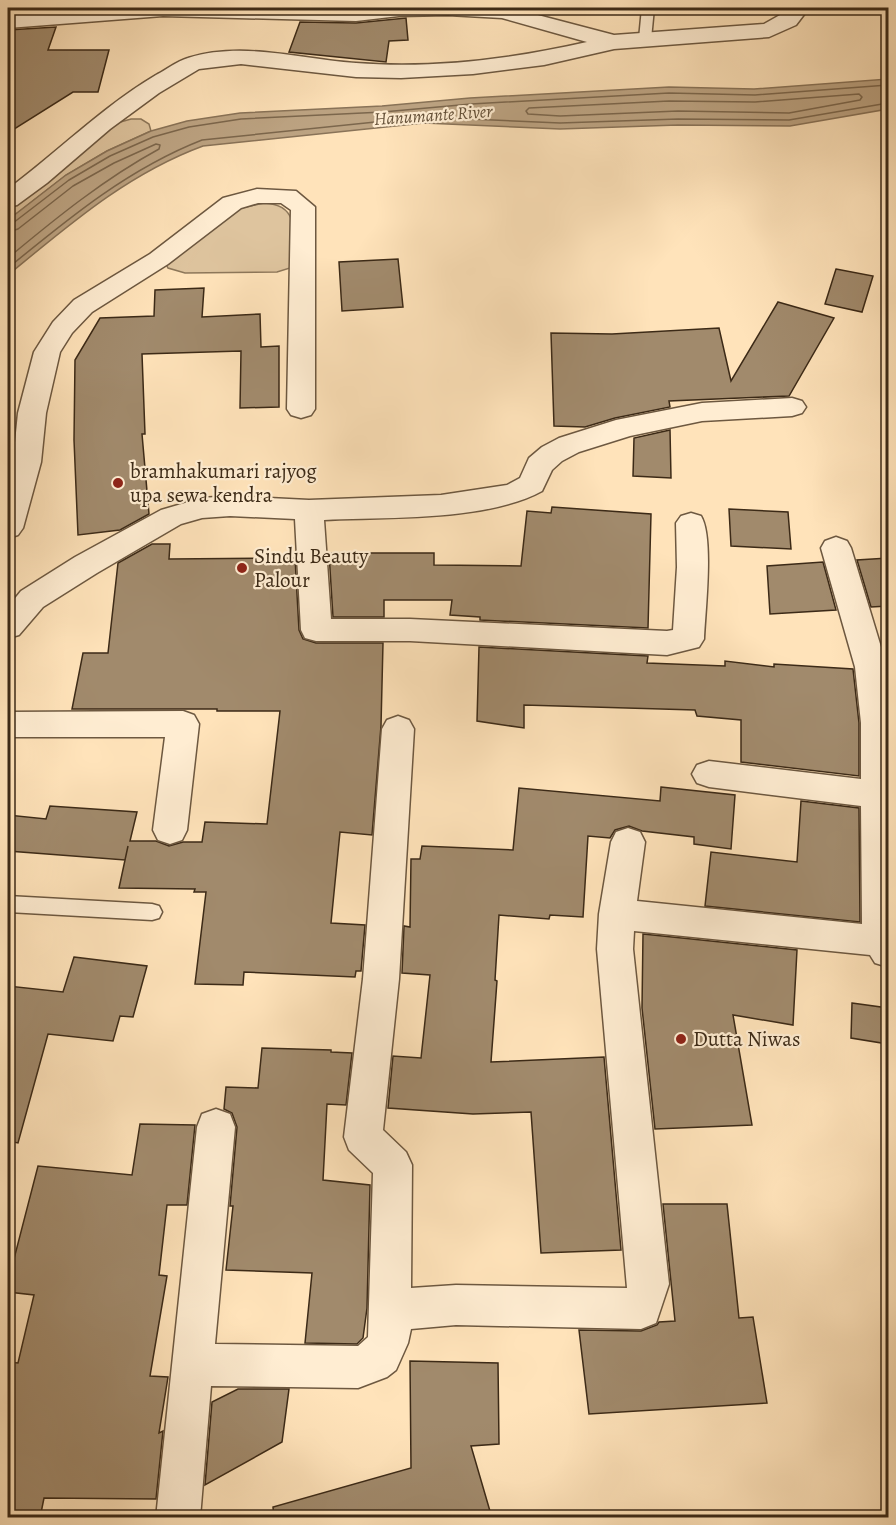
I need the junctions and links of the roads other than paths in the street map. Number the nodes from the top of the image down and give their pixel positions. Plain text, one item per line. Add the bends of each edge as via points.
1 (648, 8) edge
2 (798, 8) edge
3 (399, 9) edge
4 (8, 22) edge
5 (645, 39) junction
6 (614, 42) junction
7 (623, 66) dead end
8 (8, 200) edge
9 (792, 407) dead end
10 (301, 410) dead end
11 (309, 510) junction
12 (691, 522) dead end
13 (8, 528) edge
14 (836, 548) dead end
15 (8, 627) edge
16 (8, 725) edge
17 (398, 729) dead end
18 (709, 774) dead end
19 (880, 795) junction
20 (170, 830) dead end
21 (628, 842) dead end
22 (8, 904) edge
23 (152, 912) dead end
24 (617, 914) junction
25 (884, 946) edge
26 (216, 1127) dead end
27 (391, 1310) junction
28 (192, 1365) junction
29 (178, 1518) edge

1 - 5 lane
2 - 5 street via 788,20 769,30
3 - 4 street via 356,15 172,9
3 - 6 street via 502,12
5 - 6 street
6 - 7 street
6 - 8 street via 544,58 421,70 356,70 241,57 193,63 102,123
9 - 11 street via 702,412 626,427 552,453 539,465 532,484 514,494 441,505
10 - 13 street via 303,207 287,195 257,196 232,203 159,259 83,306 62,328 47,352 32,414 27,462
11 - 12 street via 316,630 410,630 667,643 688,639
11 - 15 street via 202,508 171,518 32,599
14 - 19 street via 871,667
16 - 20 street via 183,724
17 - 27 street via 381,979 363,1137 392,1165
18 - 19 street
19 - 25 street
21 - 24 street
22 - 23 lane
24 - 25 street
24 - 27 street via 615,949 649,1284 641,1309 456,1305
26 - 28 street
27 - 28 street via 391,1332 385,1347 376,1360 358,1367
28 - 29 street

